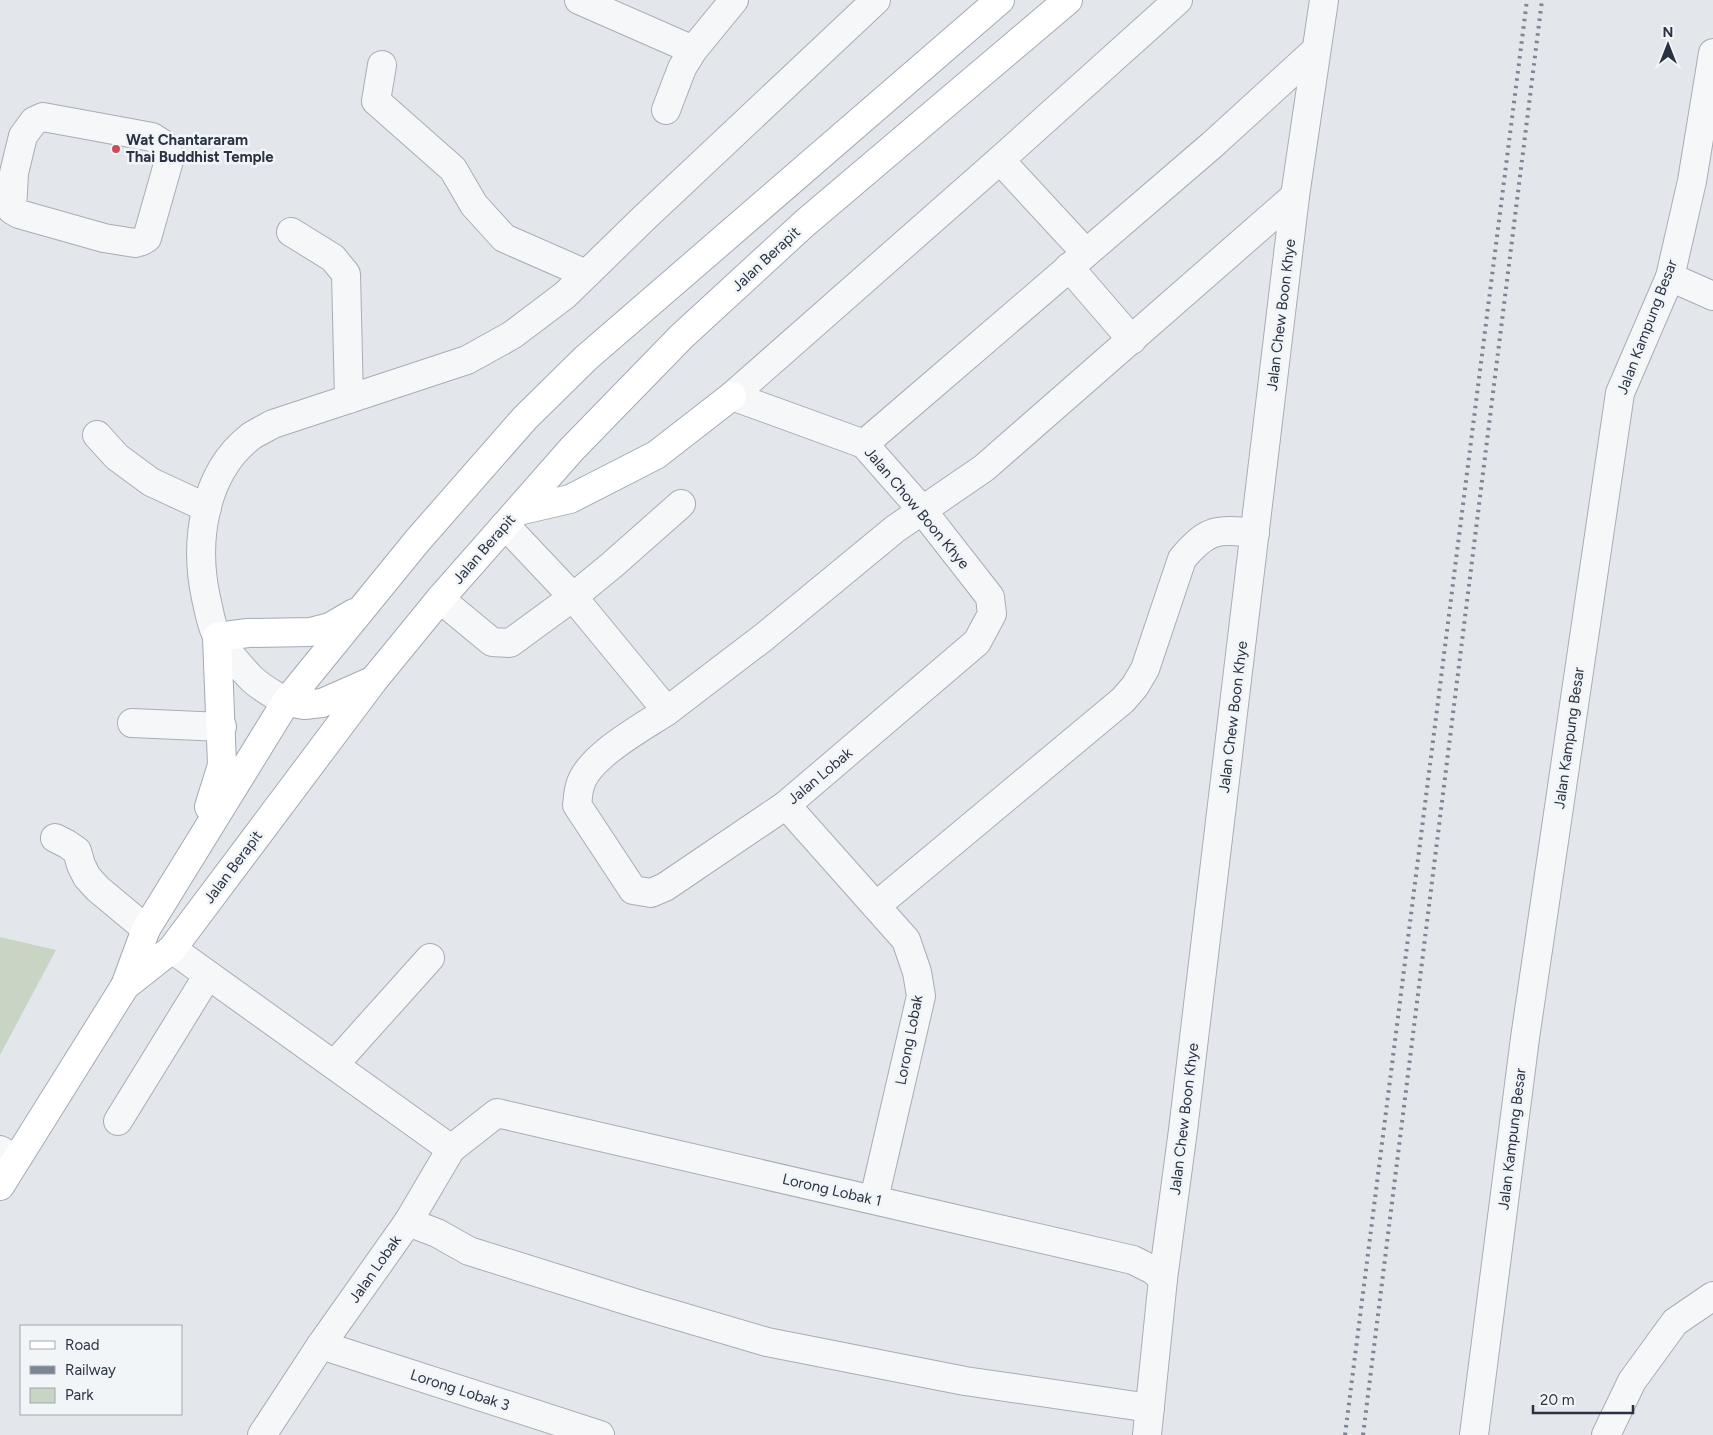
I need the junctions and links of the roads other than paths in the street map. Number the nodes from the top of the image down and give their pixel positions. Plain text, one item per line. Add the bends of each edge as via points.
1 (579, 0) edge
2 (734, 0) edge
3 (876, 0) edge
4 (1000, 0) edge
5 (1068, 0) edge
6 (1178, 0) edge
7 (1324, 0) edge
8 (693, 50) junction
9 (1316, 50) junction
10 (1713, 53) edge
11 (382, 65) dead end
12 (666, 110) dead end
13 (1000, 160) junction
14 (1295, 196) junction
15 (4, 214) edge
16 (292, 232) dead end
17 (1077, 260) junction
18 (586, 274) junction
19 (1670, 277) junction
20 (1713, 296) edge
21 (1132, 340) junction
22 (732, 396) junction
23 (349, 399) junction
24 (97, 435) dead end
25 (864, 444) junction
26 (681, 504) dead end
27 (207, 508) junction
28 (922, 510) junction
29 (512, 518) junction
30 (1255, 533) junction
31 (573, 597) junction
32 (440, 599) junction
33 (361, 610) junction
34 (217, 637) junction
35 (977, 642) joint
36 (373, 681) junction
37 (286, 702) junction
38 (667, 711) junction
39 (132, 723) dead end
40 (222, 727) junction
41 (786, 805) junction
42 (55, 838) dead end
43 (197, 845) junction
44 (876, 906) junction
45 (146, 929) junction
46 (172, 949) junction
47 (430, 958) dead end
48 (208, 975) junction
49 (125, 986) junction
50 (334, 1065) junction
51 (497, 1113) joint
52 (118, 1121) dead end
53 (451, 1149) junction
54 (8, 1154) edge
55 (0, 1186) edge
56 (874, 1199) junction
57 (408, 1222) junction
58 (1163, 1279) junction
59 (1713, 1296) edge
60 (321, 1345) junction
61 (1150, 1408) junction
62 (262, 1435) edge
63 (600, 1435) edge
64 (1148, 1435) edge
65 (1474, 1435) edge
66 (1606, 1435) edge

1 - 8 street
2 - 8 street
3 - 18 street
4 - 33 main road via 586,358 525,418
5 - 29 main road, Jalan Berapit via 805,224 682,336 572,449
6 - 13 street
7 - 9 street, Jalan Chew Boon Khye
8 - 12 street via 682,68
9 - 14 street, Jalan Chew Boon Khye
9 - 17 street via 1212,146
10 - 19 street, Jalan Kampung Besar via 1692,181
11 - 18 street via 376,101 453,169 474,205 504,238
13 - 17 street
13 - 22 street
14 - 21 street
14 - 30 street, Jalan Chew Boon Khye
15 - 15 street via 23,136 34,121 43,117 152,137 163,144 170,156 150,232 142,241 135,243 104,238 19,214
16 - 23 street via 333,258 346,274
17 - 21 street
17 - 25 street
18 - 23 street via 565,295 512,335 467,360
19 - 20 street
19 - 65 street, Jalan Kampung Besar via 1620,393 1525,1038
21 - 28 street via 984,468
22 - 25 street, Jalan Chow Boon Khye
22 - 29 main road via 656,455 570,499
23 - 27 street via 273,424 250,437 232,455 217,479
24 - 27 street via 117,457 151,482
25 - 28 street, Jalan Chow Boon Khye
26 - 31 street
27 - 34 street via 201,560 205,593
28 - 35 street, Jalan Chow Boon Khye via 990,597 992,614
28 - 38 street
29 - 31 street
29 - 32 main road, Jalan Berapit
30 - 44 street via 1224,530 1207,535 1192,548 1182,559 1145,669 1129,693
30 - 58 street, Jalan Chew Boon Khye
31 - 32 street via 510,643 492,642
31 - 38 street
32 - 36 main road, Jalan Berapit
33 - 34 main road via 330,627 310,632
33 - 37 main road
34 - 37 street via 253,680
34 - 40 main road
35 - 41 street, Jalan Lobak
36 - 37 main road via 322,703
36 - 46 main road, Jalan Berapit
37 - 43 main road
38 - 41 street, Jalan Lobak via 614,745 592,766 580,784 577,805 633,890 651,893 664,887
39 - 40 street
40 - 43 main road via 222,766
41 - 44 street, Lorong Lobak
42 - 45 street via 77,851 84,871 98,889
43 - 45 main road
44 - 56 street, Lorong Lobak via 906,940 921,996
45 - 49 main road
46 - 48 street
46 - 49 main road, Jalan Berapit
47 - 50 street
48 - 50 street
48 - 52 street
49 - 54 main road, Jalan Berapit
50 - 53 street
51 - 53 street, Jalan Lobak
51 - 56 street, Lorong Lobak 1
53 - 57 street, Jalan Lobak
54 - 55 main road, Jalan Berapit
56 - 58 street, Lorong Lobak 1 via 1133,1260
57 - 60 street, Jalan Lobak
57 - 61 street via 437,1233 469,1251 766,1342 965,1380
58 - 61 street, Jalan Chew Boon Khye
59 - 66 street via 1675,1322 1632,1380
60 - 62 street, Jalan Lobak
60 - 63 street, Lorong Lobak 3
61 - 64 street, Jalan Chew Boon Khye

